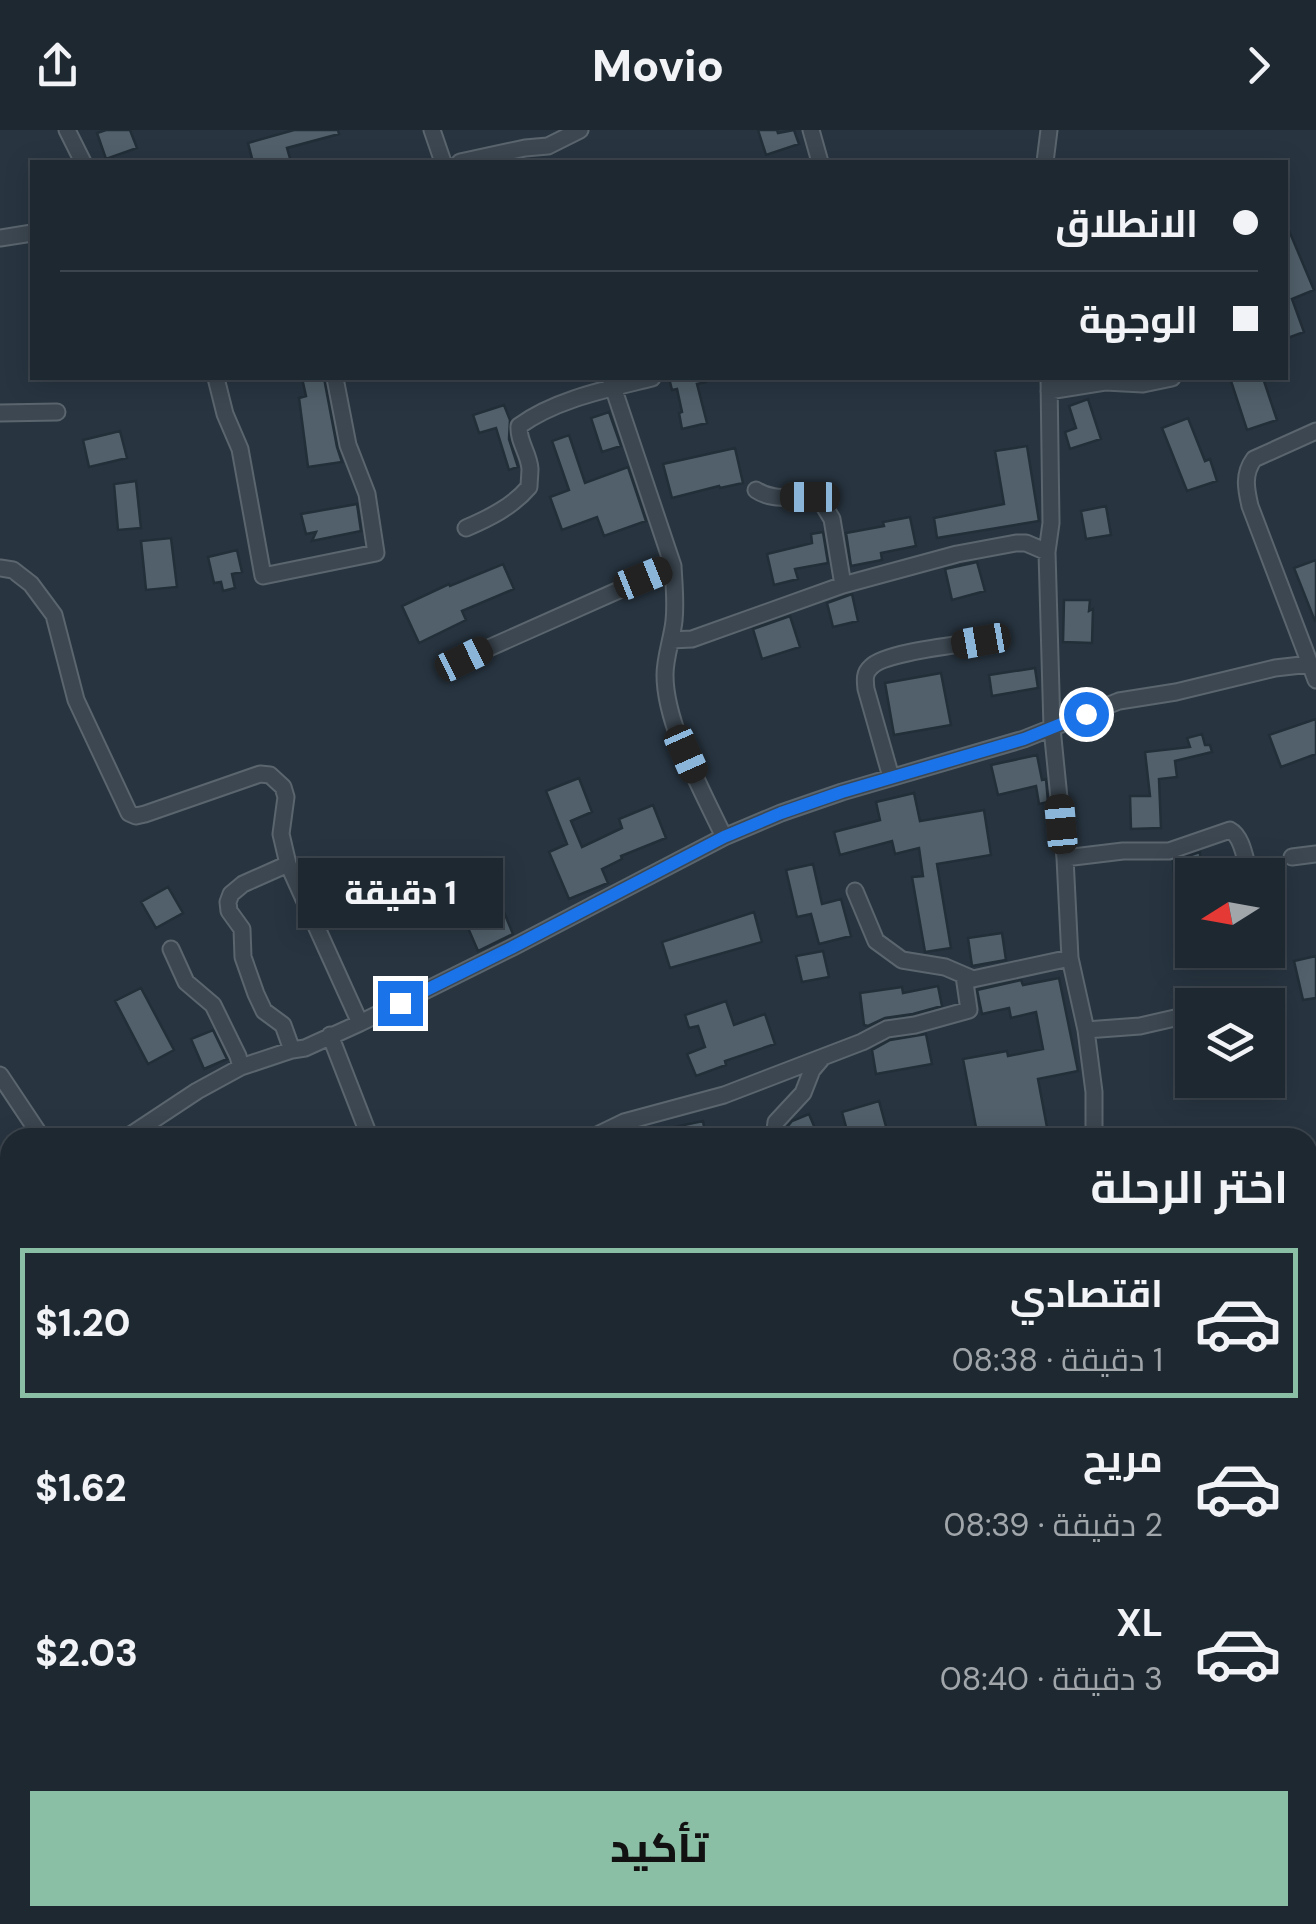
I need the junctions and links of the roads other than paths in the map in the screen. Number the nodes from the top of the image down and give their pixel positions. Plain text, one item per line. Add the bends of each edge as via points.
1 (67, 130) edge
2 (432, 130) edge
3 (580, 130) edge
4 (811, 130) edge
5 (1050, 130) edge
6 (547, 154) edge
7 (82, 160) edge
8 (442, 160) edge
9 (469, 160) edge
10 (819, 160) edge
11 (1045, 160) edge
12 (30, 232) edge
13 (0, 238) edge
14 (216, 380) edge
15 (334, 380) edge
16 (1162, 380) edge
17 (611, 382) edge
18 (1049, 384) edge
19 (56, 412) dead end
20 (0, 413) edge
21 (1316, 431) edge
22 (756, 490) dead end
23 (466, 528) dead end
24 (1047, 552) junction
25 (673, 566) junction
26 (0, 568) edge
27 (843, 585) junction
28 (671, 640) junction
29 (981, 641) dead end
30 (464, 659) dead end
31 (1313, 672) edge
32 (1052, 728) junction
33 (891, 778) junction
34 (724, 837) junction
35 (1316, 854) edge
36 (1065, 858) junction
37 (1244, 858) edge
38 (1292, 858) dead end
39 (288, 864) junction
40 (855, 891) dead end
41 (171, 948) dead end
42 (1070, 958) junction
43 (964, 976) junction
44 (1175, 1018) edge
45 (360, 1023) junction
46 (1086, 1030) junction
47 (330, 1035) junction
48 (292, 1050) junction
49 (823, 1057) junction
50 (241, 1067) junction
51 (0, 1074) edge
52 (35, 1128) edge
53 (141, 1128) edge
54 (366, 1128) edge
55 (612, 1128) edge
56 (775, 1128) edge
57 (1094, 1128) edge

1 - 7 street
2 - 8 street
3 - 6 street
4 - 10 street
5 - 11 street
6 - 9 street via 525,148
12 - 13 street
14 - 15 street via 240,449 263,576 376,553 367,494
16 - 18 street
17 - 23 street via 519,426 528,487
17 - 25 street
18 - 24 street
19 - 20 street
21 - 31 street via 1254,458 1245,484
22 - 27 street via 822,501 832,519
24 - 27 street via 1016,543
24 - 32 street
25 - 28 street
25 - 30 street
26 - 39 street via 31,584 54,616 76,700 129,812 145,814 270,775 286,797 281,834
27 - 28 street via 692,639
28 - 34 street via 665,672 670,710
29 - 33 street via 895,656 868,669 866,689
31 - 32 street via 1275,668 1119,701
32 - 33 street
32 - 36 street
33 - 34 street
34 - 45 street
35 - 38 street
36 - 37 street via 1169,850 1230,830
36 - 42 street
39 - 45 street
39 - 48 street via 243,884 228,902 242,929 256,994 282,1025
40 - 43 street via 876,940 902,960
41 - 50 street via 186,982 213,1004
42 - 43 street
42 - 46 street
43 - 49 street via 969,1010 886,1029
44 - 46 street
45 - 47 street
46 - 57 street
47 - 48 street
47 - 54 street
48 - 50 street
49 - 55 street
49 - 56 street
50 - 53 street
51 - 52 street

